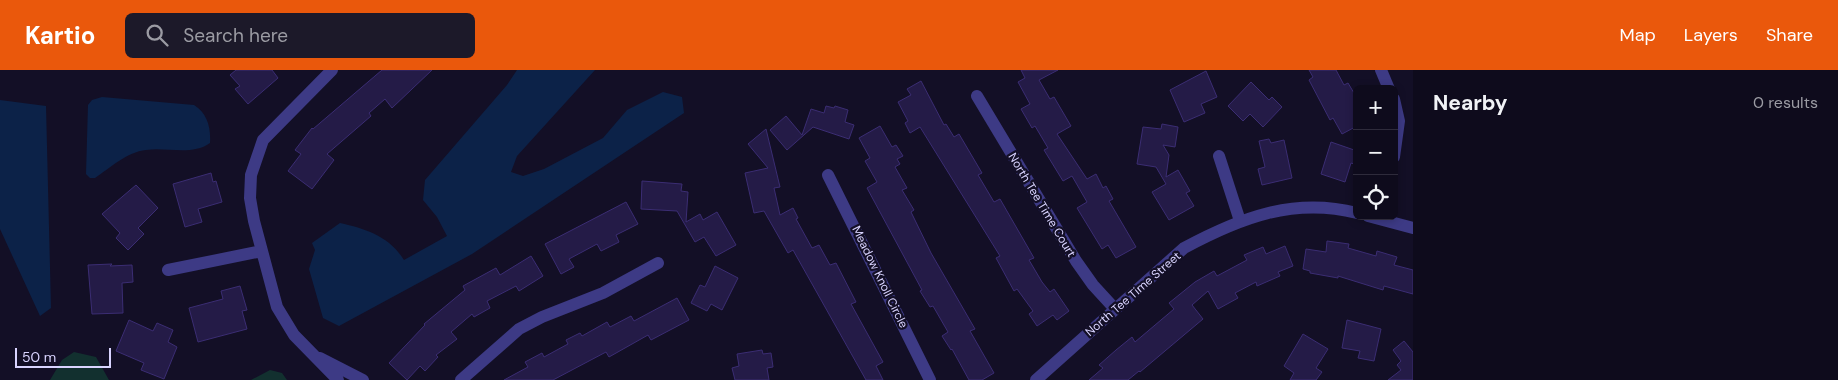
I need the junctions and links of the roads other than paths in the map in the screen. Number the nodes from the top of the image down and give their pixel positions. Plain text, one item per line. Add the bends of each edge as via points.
1 (1381, 70) edge
2 (324, 72) edge
3 (1388, 85) edge
4 (977, 96) dead end
5 (1398, 114) edge
6 (1398, 133) edge
7 (1219, 156) dead end
8 (828, 174) dead end
9 (1353, 212) edge
10 (1385, 220) edge
11 (1240, 221) junction
12 (1413, 228) edge
13 (262, 252) junction
14 (658, 264) dead end
15 (168, 270) dead end
16 (1115, 309) junction
17 (316, 356) junction
18 (338, 380) edge
19 (363, 380) edge
20 (461, 380) edge
21 (930, 380) edge
22 (1036, 380) edge

1 - 3 street
2 - 13 street via 273,127 257,154 251,175 250,198
4 - 16 street, North Tee Time Court via 1076,261
5 - 6 street
7 - 11 street
8 - 21 street, Meadow Knoll Circle
9 - 11 street, North Tee Time Street via 1298,207
10 - 12 street
11 - 16 street, North Tee Time Street via 1184,248
13 - 15 street
13 - 17 street via 280,314 294,335
14 - 20 street via 603,293 519,329
16 - 22 street, North Tee Time Street
17 - 18 street
17 - 19 street

